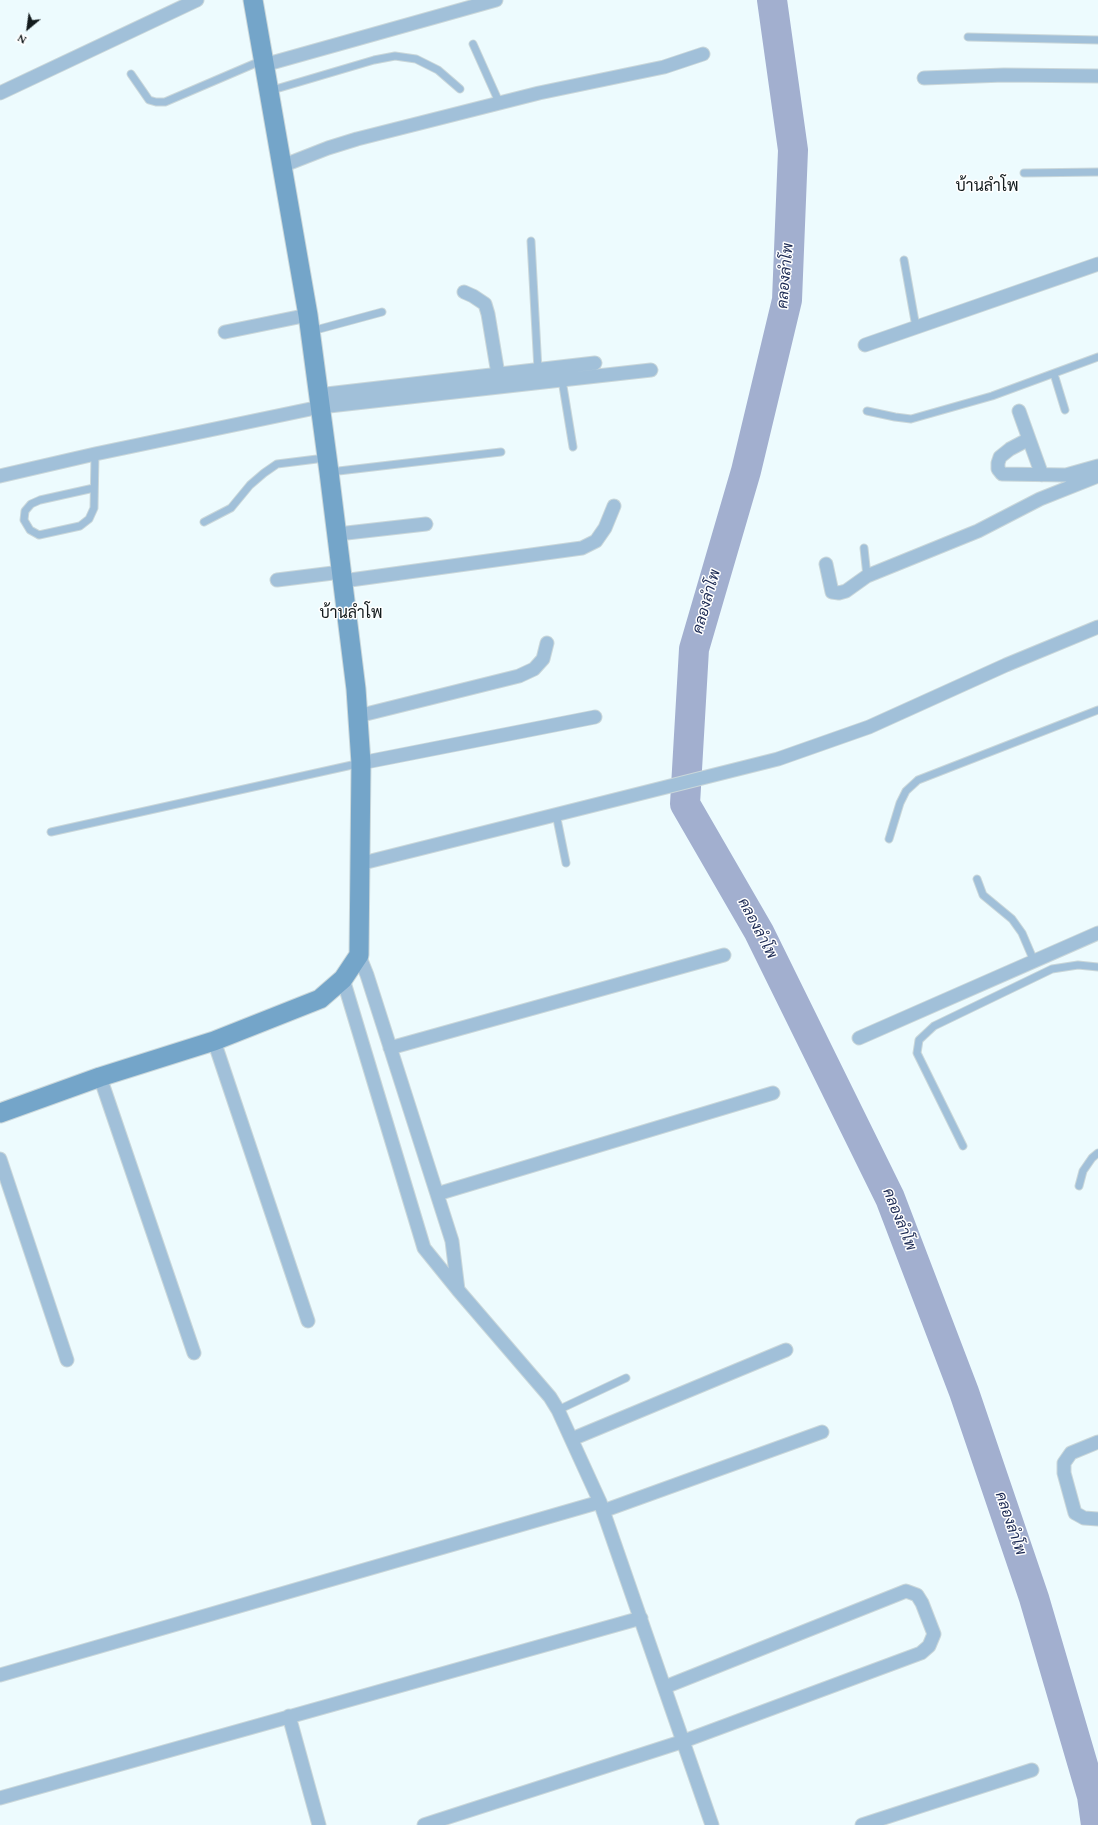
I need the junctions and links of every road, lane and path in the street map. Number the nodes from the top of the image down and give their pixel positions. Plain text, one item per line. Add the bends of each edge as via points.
1 (196, 0) edge
2 (253, 0) edge
3 (496, 0) edge
4 (968, 37) dead end
5 (1098, 40) edge
6 (473, 44) dead end
7 (703, 54) dead end
8 (264, 62) junction
9 (131, 74) dead end
10 (1098, 76) edge
11 (924, 78) dead end
12 (460, 89) dead end
13 (269, 91) junction
14 (0, 93) edge
15 (499, 102) junction
16 (282, 166) junction
17 (1024, 172) dead end
18 (1098, 172) edge
19 (531, 242) dead end
20 (904, 260) dead end
21 (1098, 264) edge
22 (464, 292) dead end
23 (382, 312) dead end
24 (309, 324) junction
25 (916, 327) junction
26 (225, 332) dead end
27 (865, 345) dead end
28 (1098, 357) edge
29 (595, 363) dead end
30 (538, 370) junction
31 (651, 370) dead end
32 (498, 374) junction
33 (1054, 374) junction
34 (562, 380) junction
35 (319, 401) junction
36 (867, 410) dead end
37 (1065, 410) dead end
38 (1019, 411) dead end
39 (1029, 439) junction
40 (573, 447) dead end
41 (501, 452) dead end
42 (95, 454) junction
43 (329, 465) junction
44 (1098, 466) edge
45 (1042, 474) junction
46 (0, 476) edge
47 (1098, 476) edge
48 (94, 488) junction
49 (614, 506) dead end
50 (204, 522) dead end
51 (426, 524) dead end
52 (338, 534) junction
53 (864, 548) dead end
54 (826, 564) dead end
55 (342, 576) junction
56 (867, 576) junction
57 (277, 580) dead end
58 (1098, 627) edge
59 (547, 643) dead end
60 (1098, 710) edge
61 (358, 716) junction
62 (594, 717) dead end
63 (361, 763) junction
64 (556, 814) junction
65 (51, 832) dead end
66 (889, 839) dead end
67 (566, 863) dead end
68 (359, 864) junction
69 (977, 879) dead end
70 (1098, 934) edge
71 (724, 955) dead end
72 (358, 956) junction
73 (1034, 961) junction
74 (1098, 967) edge
75 (344, 979) junction
76 (859, 1038) dead end
77 (214, 1041) junction
78 (390, 1048) junction
79 (100, 1078) junction
80 (773, 1093) dead end
81 (0, 1113) edge
82 (963, 1146) dead end
83 (1098, 1153) edge
84 (0, 1159) edge
85 (1079, 1186) dead end
86 (437, 1194) junction
87 (458, 1290) junction
88 (308, 1321) dead end
89 (786, 1350) dead end
90 (194, 1353) dead end
91 (67, 1360) dead end
92 (626, 1378) dead end
93 (558, 1410) junction
94 (822, 1432) dead end
95 (572, 1439) junction
96 (1098, 1442) edge
97 (602, 1506) junction
98 (1098, 1519) edge
99 (641, 1618) junction
100 (0, 1675) edge
101 (665, 1687) junction
102 (289, 1716) junction
103 (684, 1741) junction
104 (1032, 1770) dead end
105 (0, 1798) edge
106 (319, 1825) edge
107 (424, 1825) edge
108 (712, 1825) edge
109 (862, 1825) edge

1 - 14 street
2 - 8 street
3 - 8 street
4 - 5 lane
6 - 15 lane
7 - 15 street via 664,67
8 - 9 lane via 165,102 149,100
8 - 13 street
10 - 11 street via 1004,75
12 - 13 lane via 433,67 416,59 395,56
13 - 16 street
15 - 16 street via 357,139
16 - 24 street
17 - 18 lane
19 - 30 lane
20 - 25 lane
21 - 25 street
22 - 32 street via 485,304
23 - 24 lane
24 - 26 street
24 - 35 street
25 - 27 street
28 - 33 lane
29 - 30 street
30 - 32 street
31 - 34 street
32 - 35 street
33 - 36 lane via 992,396 911,419
33 - 37 lane
34 - 35 street
34 - 40 lane
35 - 42 street
35 - 43 street
38 - 39 street
39 - 45 street
39 - 45 street via 1000,457 998,469 1006,475
41 - 43 lane
42 - 46 street
42 - 48 lane
43 - 50 lane via 277,464 250,485 231,508
43 - 52 street
44 - 45 street via 1066,475
47 - 56 street via 1040,499 978,531
48 - 48 lane via 94,508 90,519 80,526 39,535 30,530 24,520 25,511 31,504
49 - 55 street via 606,528 596,541 582,548
51 - 52 street
52 - 55 street
53 - 56 lane
54 - 56 street via 830,586 835,594 846,591
55 - 57 street
55 - 61 street
58 - 64 street via 869,727 778,759
59 - 61 street via 543,659 534,669 519,676
60 - 66 lane via 918,780 906,791 900,803
61 - 63 street
62 - 63 street
63 - 65 lane
63 - 68 street
64 - 67 lane
64 - 68 street
68 - 72 street
69 - 73 lane via 983,895 1012,919 1022,933
70 - 73 street
71 - 78 street
72 - 75 street
72 - 78 street
73 - 76 street
74 - 82 lane via 1078,965 1052,969 934,1026 919,1040 917,1053
75 - 77 street via 320,999
75 - 87 street via 424,1248
77 - 79 street
77 - 88 street
78 - 86 street
79 - 81 street
79 - 90 street
80 - 86 street
83 - 85 lane via 1083,1171
84 - 91 street
86 - 87 street via 452,1241
87 - 93 street via 550,1397
89 - 95 street
92 - 93 lane
93 - 95 street
94 - 97 street
95 - 97 street
96 - 98 street via 1071,1453 1064,1463 1064,1473 1075,1513 1084,1518
97 - 99 street
97 - 100 street
99 - 101 street
99 - 102 street
101 - 103 street
101 - 103 street via 906,1591 917,1595 934,1634 929,1646 921,1653
102 - 105 street
102 - 106 street
103 - 107 street
103 - 108 street
104 - 109 street

